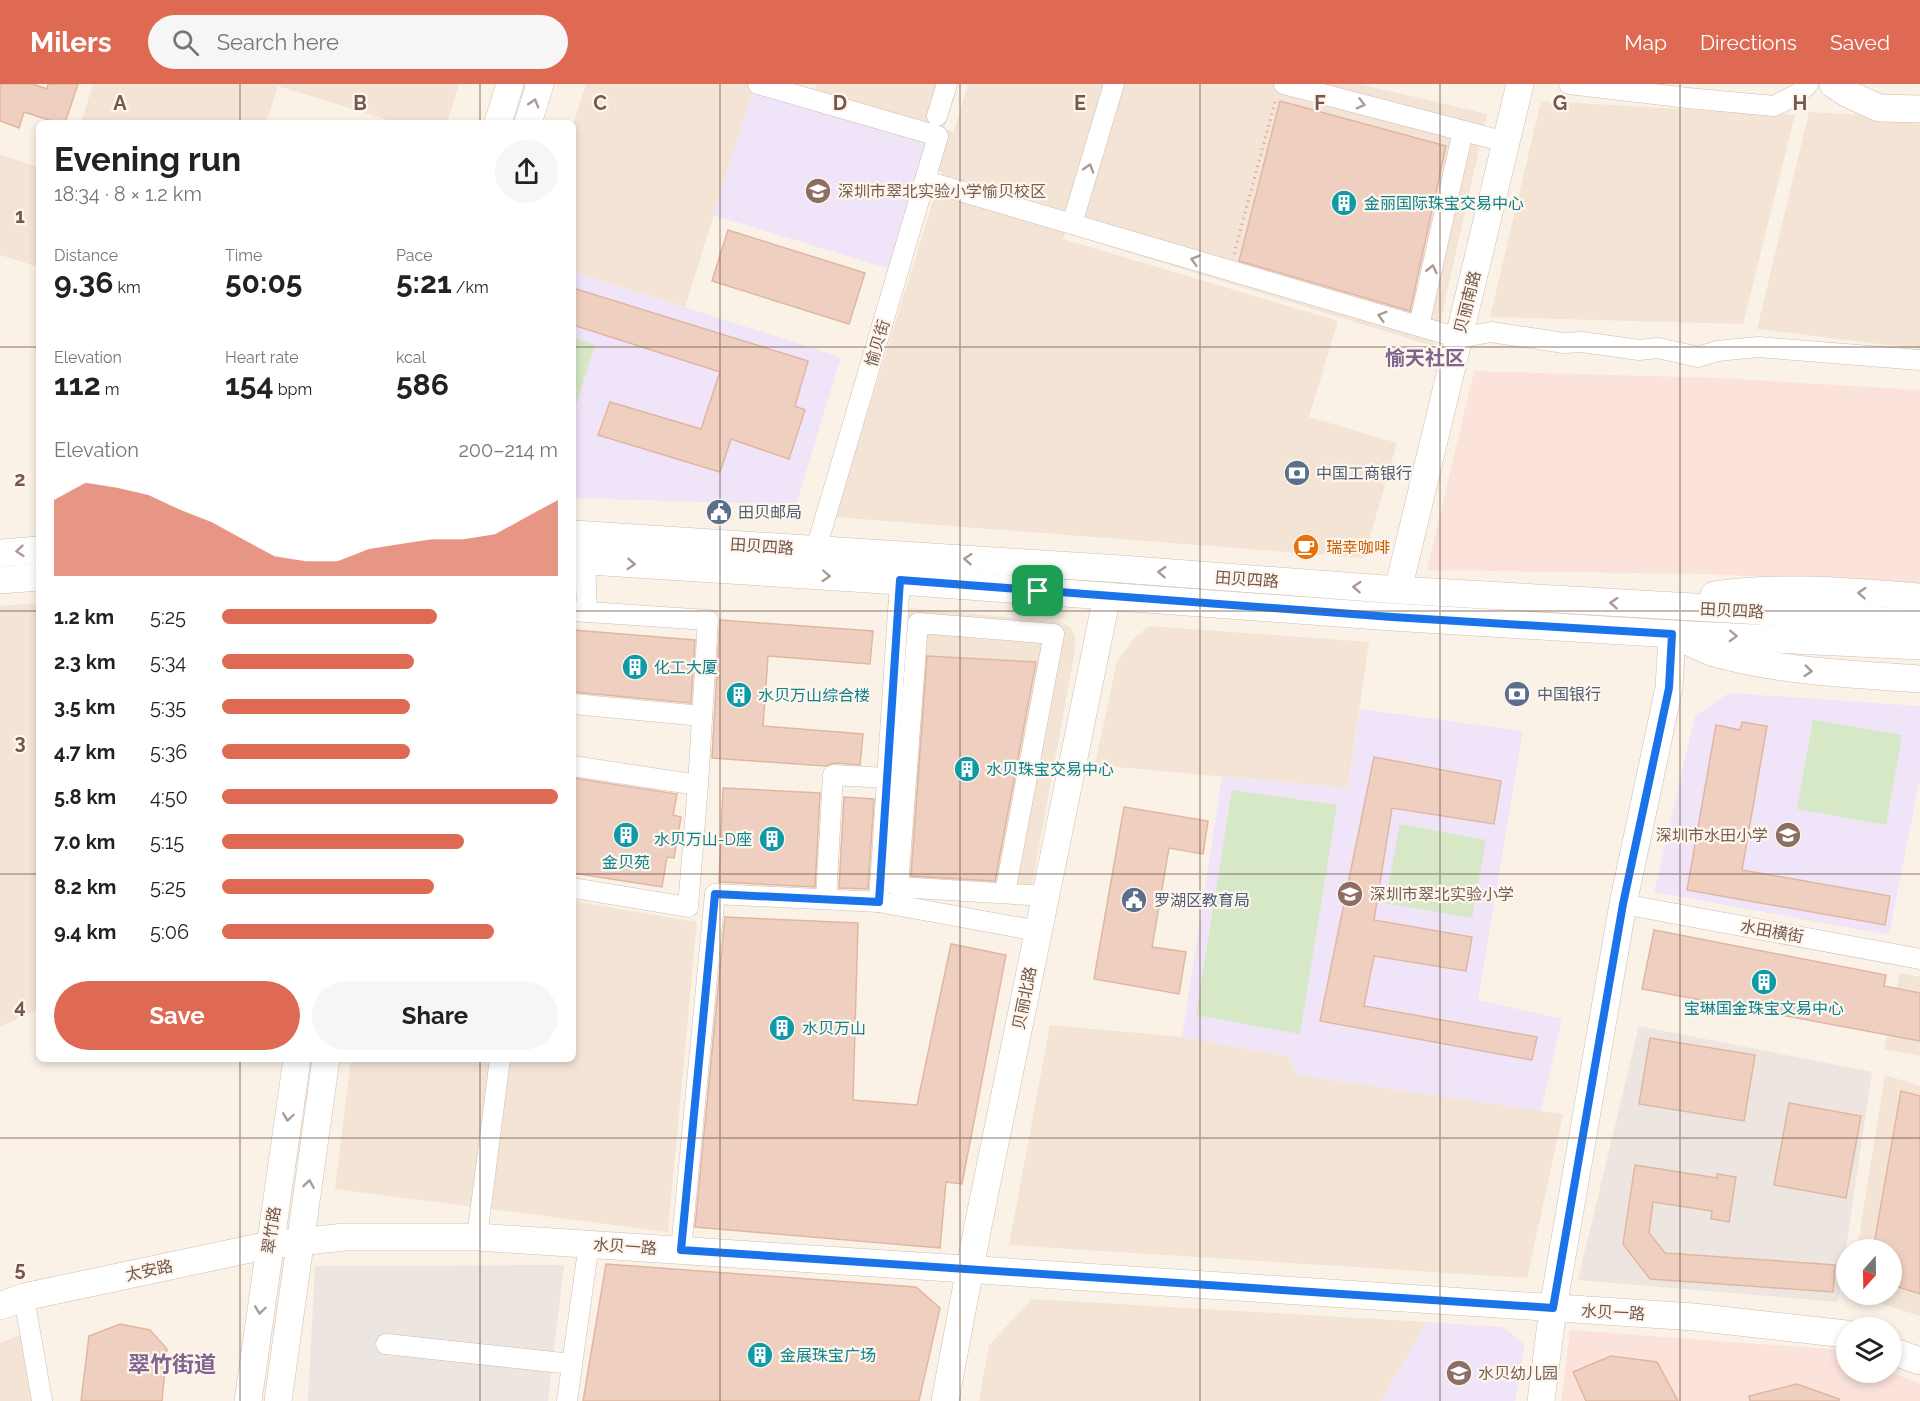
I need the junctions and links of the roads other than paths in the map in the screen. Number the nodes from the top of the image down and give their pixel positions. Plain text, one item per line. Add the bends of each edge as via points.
1 (510, 84) edge
2 (540, 84) edge
3 (758, 84) edge
4 (947, 84) edge
5 (1114, 84) edge
6 (1520, 84) edge
7 (1569, 84) edge
8 (1808, 84) edge
9 (1833, 84) edge
10 (1281, 89) edge
11 (1920, 110) edge
12 (937, 116) dead end
13 (499, 120) edge
14 (529, 120) edge
15 (1462, 131) junction
16 (1506, 142) junction
17 (926, 181) junction
18 (1072, 224) junction
19 (1419, 326) junction
20 (1459, 338) junction
21 (1920, 360) edge
22 (576, 534) edge
23 (816, 549) junction
24 (36, 550) edge
25 (0, 553) edge
26 (579, 560) edge
27 (36, 577) edge
28 (0, 580) edge
29 (900, 580) junction
30 (1398, 590) junction
31 (1107, 596) junction
32 (1920, 597) edge
33 (1673, 607) junction
34 (580, 612) edge
35 (1920, 624) edge
36 (1672, 634) junction
37 (1920, 646) edge
38 (1920, 679) edge
39 (576, 704) edge
40 (702, 716) junction
41 (576, 766) edge
42 (886, 778) junction
43 (698, 785) junction
44 (576, 889) edge
45 (1005, 893) junction
46 (1046, 896) junction
47 (826, 899) junction
48 (879, 902) junction
49 (1623, 904) junction
50 (1038, 931) junction
51 (1920, 958) edge
52 (297, 1062) edge
53 (326, 1062) edge
54 (500, 1062) edge
55 (477, 1237) junction
56 (300, 1242) junction
57 (595, 1244) junction
58 (269, 1245) junction
59 (681, 1250) junction
60 (970, 1269) junction
61 (12, 1302) edge
62 (1553, 1308) junction
63 (1836, 1333) edge
64 (386, 1344) dead end
65 (1902, 1355) edge
66 (1920, 1361) edge
67 (572, 1364) junction
68 (42, 1401) edge
69 (248, 1401) edge
70 (278, 1401) edge
71 (567, 1401) edge
72 (576, 1401) edge
73 (945, 1401) edge
74 (1541, 1401) edge

1 - 13 street
14 -> 2 street
3 - 17 street, 愉贝街 via 938,136
4 - 12 street
18 -> 5 street
6 - 16 street, 贝丽南路
7 - 8 street via 1774,106
9 - 11 street via 1879,108
10 -> 15 street
15 - 16 street
19 -> 15 street
16 - 20 street, 贝丽南路
17 - 18 street
17 - 23 street, 愉贝街
19 -> 18 street
19 - 20 street
20 - 21 street via 1491,332 1564,343 1658,348 1698,357 1758,347
20 - 30 street, 贝丽南路
22 - 23 street, 田贝四路
30 -> 23 street, 田贝四路
24 -> 25 street
26 -> 29 street, 田贝四路
26 - 34 street
27 - 28 street
29 - 31 street, 田贝四路
29 - 42 street
33 -> 30 street, 田贝四路
31 - 36 street, 田贝四路
31 - 46 street, 贝丽北路
32 -> 33 street via 1750,591 1716,595
33 - 35 street, 田贝四路
34 - 40 street via 708,620
36 -> 37 street, 田贝四路
36 -> 38 street via 1716,654 1770,666
36 - 49 street via 1669,688
39 - 40 street
40 - 43 street
41 - 43 street
42 - 47 street via 833,775
42 - 48 street
43 - 44 street via 688,908
45 - 45 street via 898,887 918,623 1054,634
45 - 46 street
46 - 50 street, 贝丽北路
47 - 48 street
47 - 59 street via 715,894
48 - 50 street
49 - 51 street, 水田横街
49 - 62 street
50 - 60 street, 贝丽北路
52 -> 58 street, 翠竹路
56 -> 53 street, 翠竹路
54 - 55 street
55 - 56 street, 水贝一路 via 345,1237
55 - 57 street, 水贝一路
56 - 58 street, 太安路
56 - 70 street, 翠竹路
57 - 59 street, 水贝一路
57 - 67 street
57 - 72 street
58 - 61 street, 太安路
58 -> 69 street, 翠竹路
59 - 60 street, 水贝一路
60 - 62 street, 水贝一路
60 - 73 street, 贝丽北路
61 - 68 street
62 - 63 street, 水贝一路 via 1694,1317
62 - 74 street
64 - 67 street
65 - 66 street
67 - 71 street

